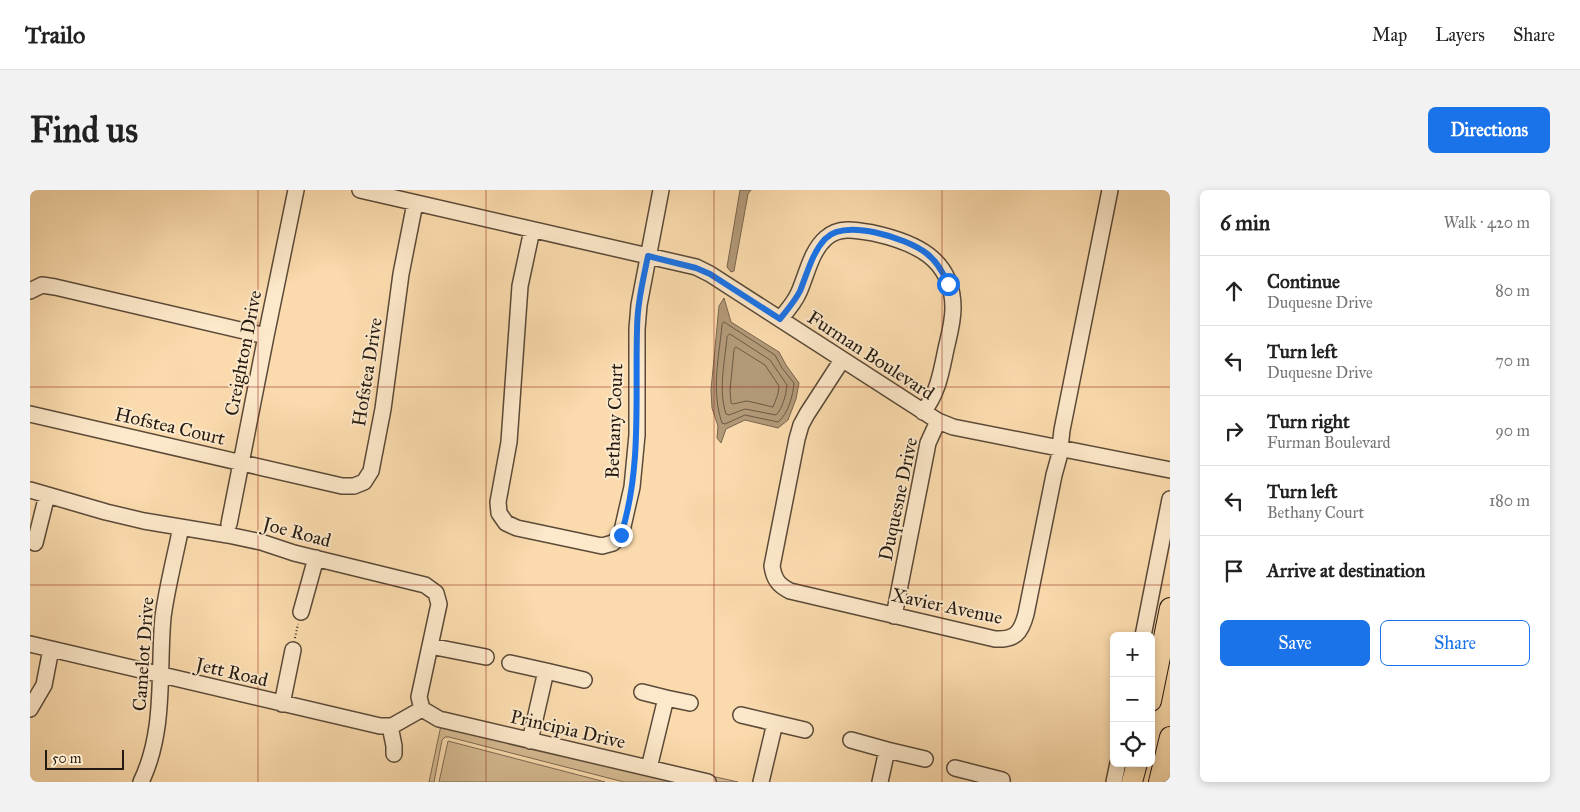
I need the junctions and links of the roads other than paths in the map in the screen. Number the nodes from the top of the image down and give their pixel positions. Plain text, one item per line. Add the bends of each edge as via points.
1 (296, 190) edge
2 (360, 190) edge
3 (661, 190) edge
4 (1110, 190) edge
5 (415, 203) junction
6 (532, 230) junction
7 (648, 256) junction
8 (30, 291) edge
9 (780, 319) junction
10 (266, 336) junction
11 (842, 360) junction
12 (923, 412) junction
13 (30, 414) edge
14 (938, 421) junction
15 (1060, 449) junction
16 (242, 463) junction
17 (1170, 470) edge
18 (301, 476) joint
19 (30, 490) edge
20 (46, 495) junction
21 (1170, 499) edge
22 (230, 524) dead end
23 (181, 527) junction
24 (35, 543) dead end
25 (316, 558) junction
26 (1170, 608) edge
27 (301, 612) road end
28 (894, 616) junction
29 (1144, 632) edge
30 (30, 644) edge
31 (430, 646) junction
32 (51, 649) junction
33 (293, 650) road end
34 (486, 657) dead end
35 (510, 663) dead end
36 (546, 671) junction
37 (161, 675) junction
38 (584, 680) dead end
39 (1155, 681) edge
40 (642, 692) dead end
41 (666, 698) junction
42 (690, 703) dead end
43 (282, 704) junction
44 (30, 709) edge
45 (422, 709) junction
46 (741, 715) dead end
47 (776, 723) junction
48 (390, 726) junction
49 (805, 730) dead end
50 (1170, 737) edge
51 (851, 740) dead end
52 (530, 741) junction
53 (887, 750) junction
54 (394, 754) dead end
55 (925, 759) dead end
56 (1117, 767) edge
57 (1135, 767) edge
58 (649, 768) junction
59 (955, 768) dead end
60 (1004, 781) edge
61 (141, 782) edge
62 (708, 782) edge
63 (762, 782) edge
64 (880, 782) edge
65 (1114, 782) edge
66 (1132, 782) edge
67 (1159, 782) edge

1 - 10 street, Creighton Drive
2 - 5 street, Furman Boulevard
3 - 7 street, Bethany Court
4 - 15 street, Xavier Avenue
5 - 6 street, Furman Boulevard
5 - 18 street, Hofstea Drive via 371,471 364,482 354,486
6 - 7 street, Furman Boulevard
6 - 7 street, Bethany Court via 520,286 509,442 498,502 499,513 506,523 517,528 589,545 613,543 621,535 632,487 637,435 637,329
7 - 9 street, Furman Boulevard via 710,274
8 - 10 street via 42,285 55,287
9 - 11 street, Furman Boulevard
9 - 12 street, Duquesne Drive via 799,293 819,246 837,231 860,230 918,247 943,272 953,308 940,380
10 - 16 street, Creighton Drive
11 - 12 street, Furman Boulevard
11 - 28 street, Xavier Avenue via 806,414 797,439 772,566 774,577 780,586 790,591
12 - 14 street, Furman Boulevard
13 - 16 street, Hofstea Court
14 - 15 street, Furman Boulevard
14 - 28 street, Duquesne Drive via 928,442
15 - 17 street, Furman Boulevard
15 - 28 street, Xavier Avenue via 1026,614 1016,635 1006,640 995,639
16 - 18 street, Hofstea Court
16 - 22 street, Creighton Drive
19 - 20 street, Joe Road
20 - 23 street, Joe Road via 106,512
20 - 24 street
21 - 29 street
23 - 25 street, Joe Road via 228,534
23 - 37 street, Camelot Drive via 163,619
25 - 27 street
25 - 31 street, Joe Road via 425,585 436,593 439,604
26 - 39 main road
30 - 32 street, Jett Road
31 - 34 street
31 - 45 street, Joe Road via 419,697
32 - 37 street, Jett Road
32 - 44 street via 44,685
33 - 43 street
35 - 36 street
36 - 38 street
36 - 52 street
37 - 43 street, Jett Road
37 - 61 street, Camelot Drive via 155,740
40 - 41 street
41 - 42 street
41 - 58 street
43 - 48 street, Jett Road
45 - 48 street
45 - 52 street, Principia Drive via 439,719
46 - 47 street
47 - 49 street
47 - 63 street
48 - 54 street
50 - 67 main road
51 - 53 street
52 - 58 street, Principia Drive
53 - 55 street
53 - 64 street
56 - 65 street
57 - 66 main road
58 - 62 street, Principia Drive
59 - 60 street

